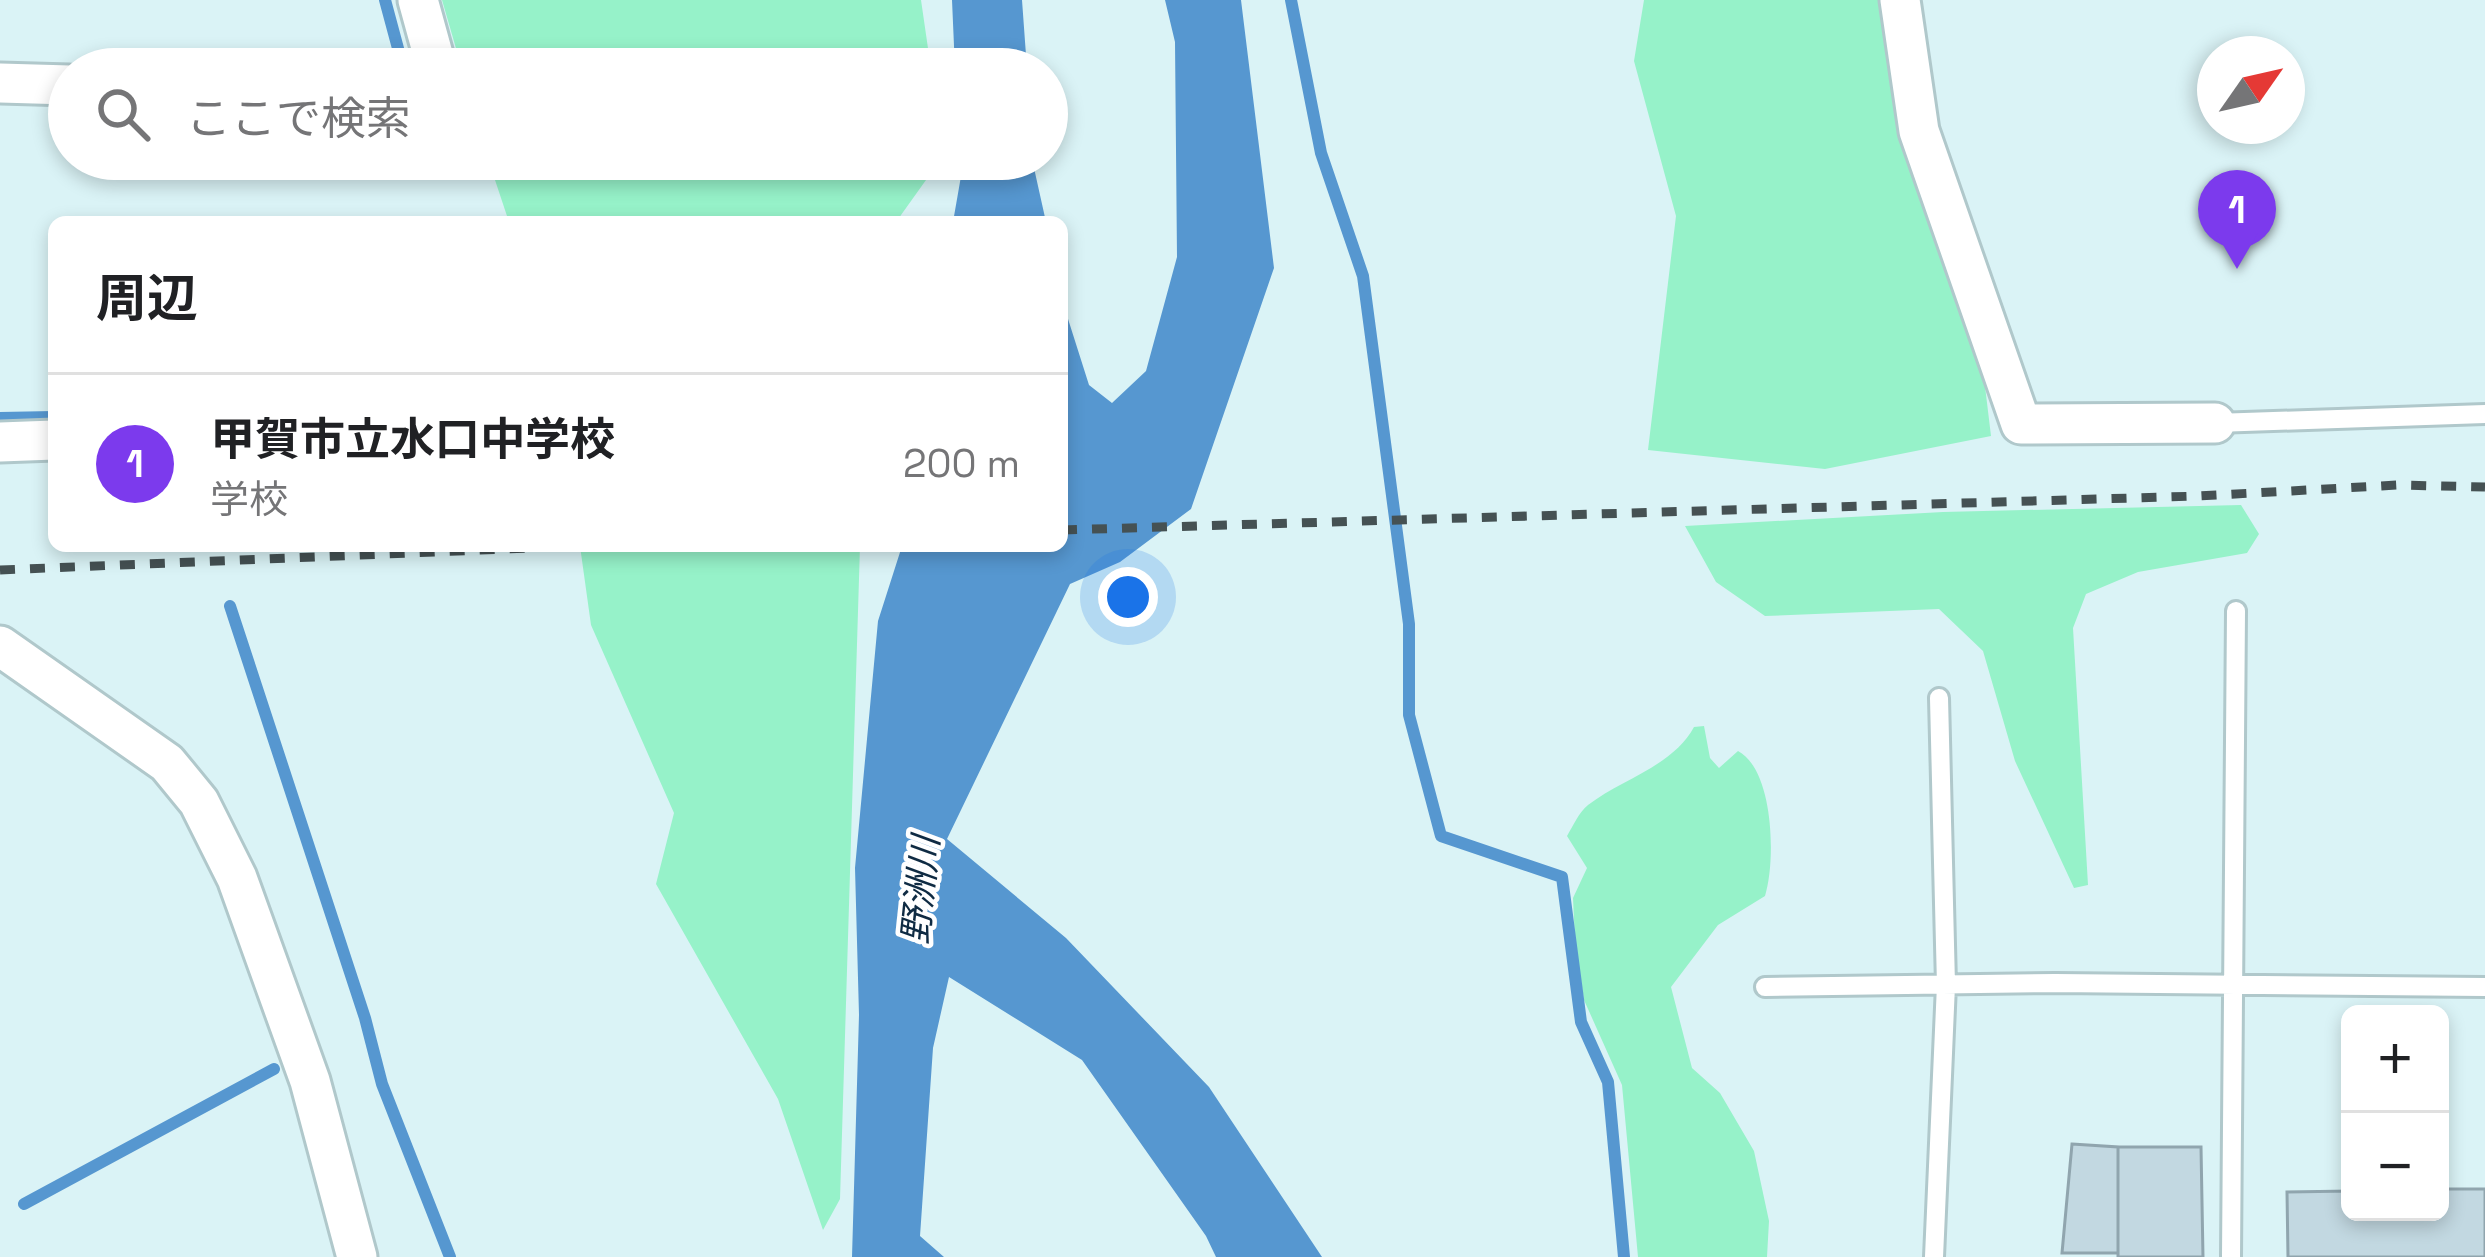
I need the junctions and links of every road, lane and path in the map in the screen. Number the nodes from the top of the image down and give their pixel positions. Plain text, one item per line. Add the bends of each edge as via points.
1 (418, 0) edge
2 (1900, 0) edge
3 (431, 48) edge
4 (0, 83) edge
5 (48, 84) edge
6 (2485, 414) edge
7 (2215, 422) joint
8 (48, 440) edge
9 (0, 442) edge
10 (2236, 611) dead end
11 (0, 646) edge
12 (1939, 698) dead end
13 (1946, 985) junction
14 (2233, 985) junction
15 (1765, 986) dead end
16 (2485, 987) edge
17 (357, 1257) edge
18 (1934, 1257) edge
19 (2231, 1257) edge

1 - 3 street
2 - 7 street via 1919,131 2021,424
4 - 5 street
6 - 7 lane
8 - 9 street
10 - 14 lane
11 - 17 street via 167,763 199,802 237,878 304,1063
12 - 13 lane
13 - 14 lane
13 - 15 lane
13 - 18 lane
14 - 16 lane
14 - 19 lane

